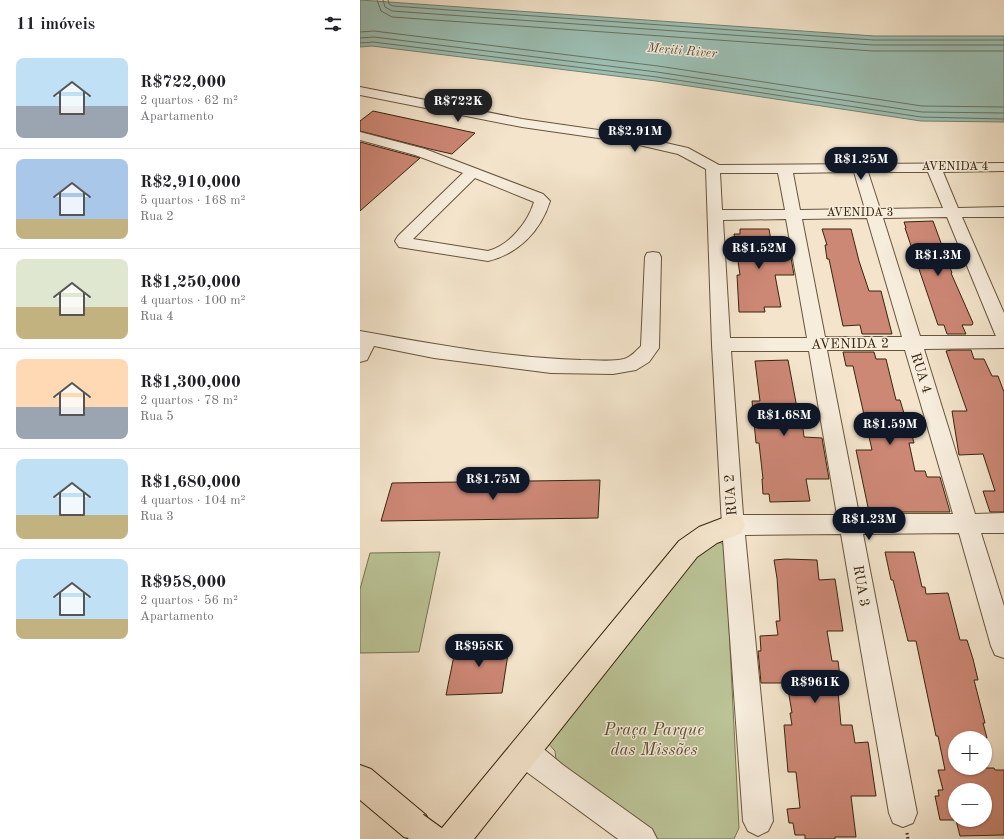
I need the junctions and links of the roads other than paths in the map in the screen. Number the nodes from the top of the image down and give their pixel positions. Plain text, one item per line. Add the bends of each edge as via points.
1 (360, 91) edge
2 (360, 136) edge
3 (1004, 167) edge
4 (860, 168) junction
5 (934, 168) junction
6 (715, 169) junction
7 (785, 169) junction
8 (472, 173) junction
9 (1004, 212) edge
10 (873, 213) junction
11 (953, 213) junction
12 (794, 214) junction
13 (716, 215) junction
14 (653, 257) dead end
15 (1004, 334) edge
16 (365, 338) edge
17 (1004, 342) edge
18 (912, 343) junction
19 (817, 344) junction
20 (721, 345) junction
21 (360, 355) edge
22 (967, 523) junction
23 (1004, 523) edge
24 (850, 524) junction
25 (733, 525) junction
26 (1004, 646) edge
27 (524, 752) junction
28 (360, 780) edge
29 (903, 813) dead end
30 (758, 821) dead end
31 (424, 832) edge
32 (453, 839) edge
33 (642, 839) edge

1 - 6 street via 522,123 626,138 683,152
2 - 8 street via 420,152
3 - 5 street, AVENIDA 4
4 - 5 street, AVENIDA 4
4 - 7 street, AVENIDA 4
4 - 10 street, RUA 4
5 - 11 street
6 - 7 street, AVENIDA 4
6 - 13 street, RUA 2 via 713,171
7 - 12 street, RUA 3
8 - 8 street via 404,240 404,242 488,256 500,253 519,239 530,226 541,204 540,199
9 - 11 street, AVENIDA 3
10 - 11 street, AVENIDA 3
10 - 12 street, AVENIDA 3
10 - 18 street, RUA 4
11 - 15 street
12 - 13 street, AVENIDA 3
12 - 19 street, RUA 3
13 - 20 street, RUA 2
14 - 16 street via 650,348 629,365 551,366 434,351
16 - 21 street
17 - 18 street, AVENIDA 2
18 - 19 street, AVENIDA 2
18 - 22 street, RUA 4
19 - 20 street, AVENIDA 2
19 - 24 street, RUA 3
20 - 25 street, RUA 2
22 - 23 street
22 - 24 street
22 - 26 street, RUA 4
24 - 25 street
24 - 29 street, RUA 3
25 - 27 highway via 708,534 688,549
25 - 30 street, RUA 2
27 - 32 highway
27 - 33 street
28 - 31 highway

